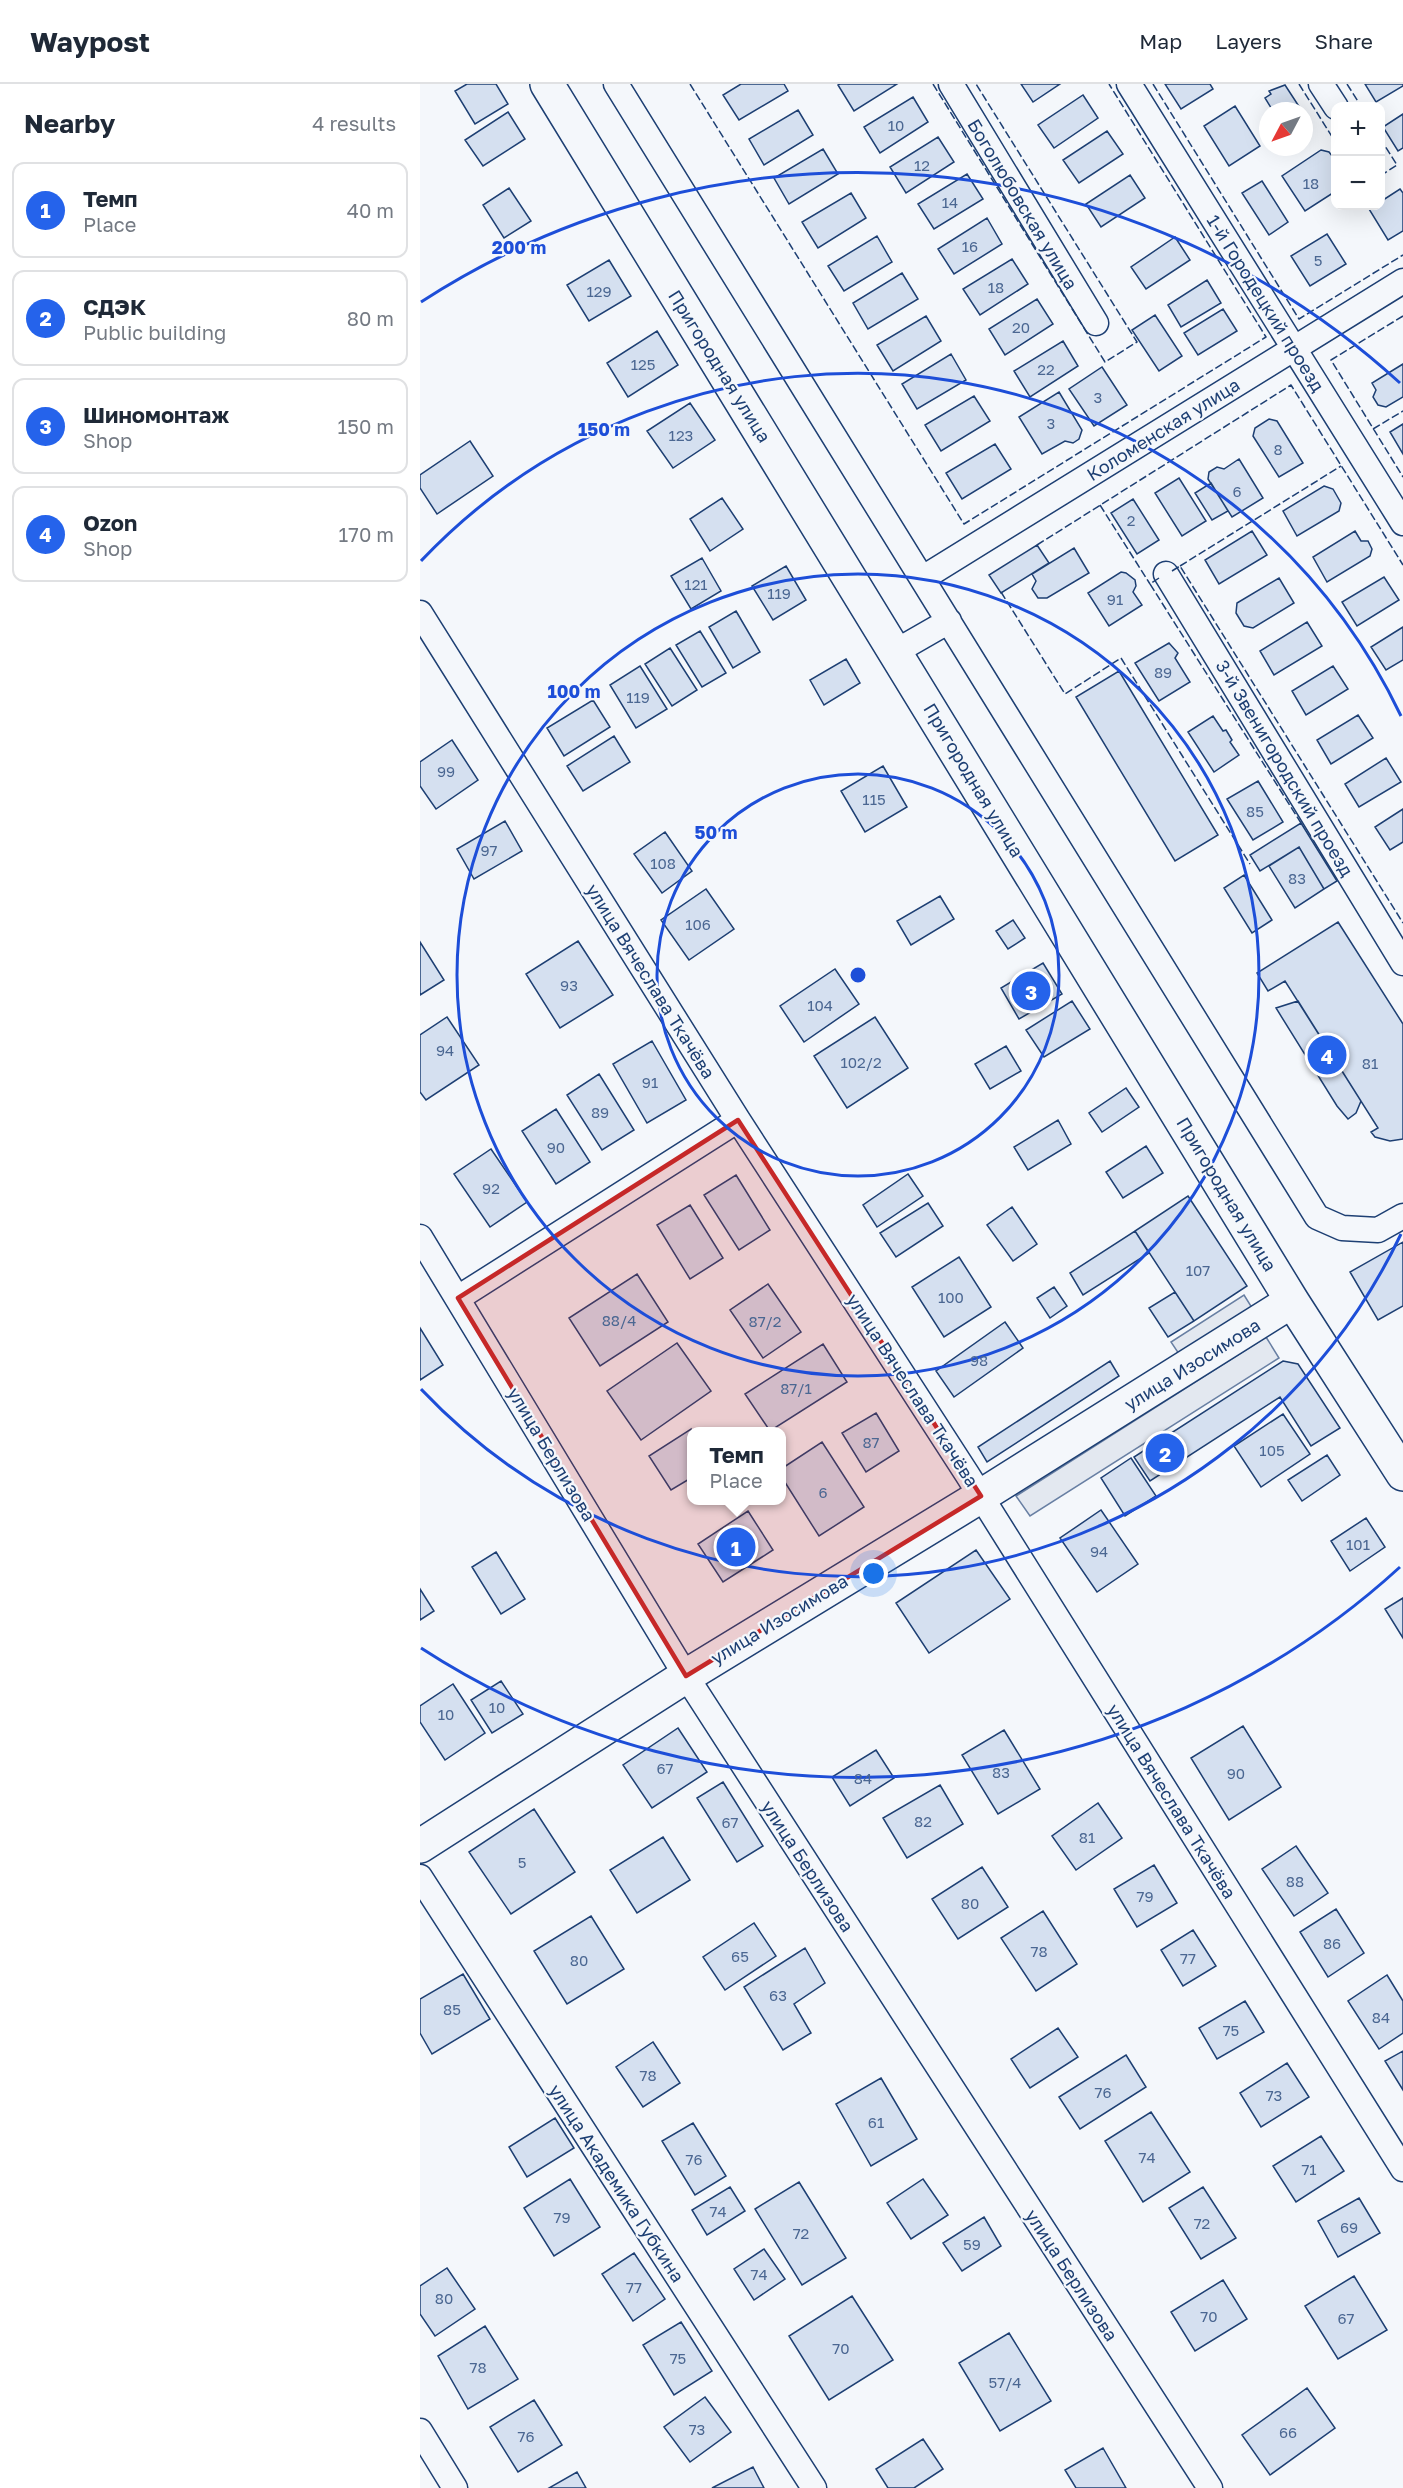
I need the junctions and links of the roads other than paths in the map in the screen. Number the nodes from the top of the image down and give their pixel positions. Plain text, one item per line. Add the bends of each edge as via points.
1 (547, 84) edge
2 (616, 84) edge
3 (951, 84) edge
4 (1129, 84) edge
5 (1321, 84) edge
6 (1332, 102) edge
7 (1403, 280) edge
8 (1096, 324) dead end
9 (1294, 348) junction
10 (1403, 523) edge
11 (1166, 574) dead end
12 (923, 578) junction
13 (420, 613) edge
14 (949, 621) junction
15 (895, 652) junction
16 (1403, 963) edge
17 (738, 1120) junction
18 (1403, 1216) edge
19 (420, 1237) edge
20 (458, 1298) junction
21 (1292, 1301) junction
22 (1403, 1474) edge
23 (981, 1496) junction
24 (686, 1676) junction
25 (420, 1846) edge
26 (420, 1877) edge
27 (1403, 2169) edge
28 (420, 2431) edge
29 (455, 2488) edge
30 (814, 2488) edge
31 (1210, 2488) edge

1 - 15 street, Пригородная улица
2 - 12 street
3 - 8 street, Боголюбовская улица
4 - 9 street, 1-й Городецкий проезд
5 - 6 street
7 - 9 street, Коломенская улица
9 - 10 street, 1-й Городецкий проезд
9 - 12 street, Коломенская улица
11 - 16 street, 3-й Звенигородский проезд
12 - 14 street
13 - 17 street, улица Вячеслава Ткачёва
14 - 15 street
14 - 18 street via 1317,1217 1342,1228 1378,1230
15 - 21 street, Пригородная улица
17 - 20 street
17 - 23 street, улица Вячеслава Ткачёва
19 - 20 street, улица Берлизова
20 - 24 street, улица Берлизова
21 - 22 street, Пригородная улица
21 - 23 street, улица Изосимова
23 - 24 street, улица Изосимова
23 - 27 street, улица Вячеслава Ткачёва
24 - 25 street, улица Изосимова
24 - 31 street, улица Берлизова
26 - 30 street, улица Академика Губкина
28 - 29 street

